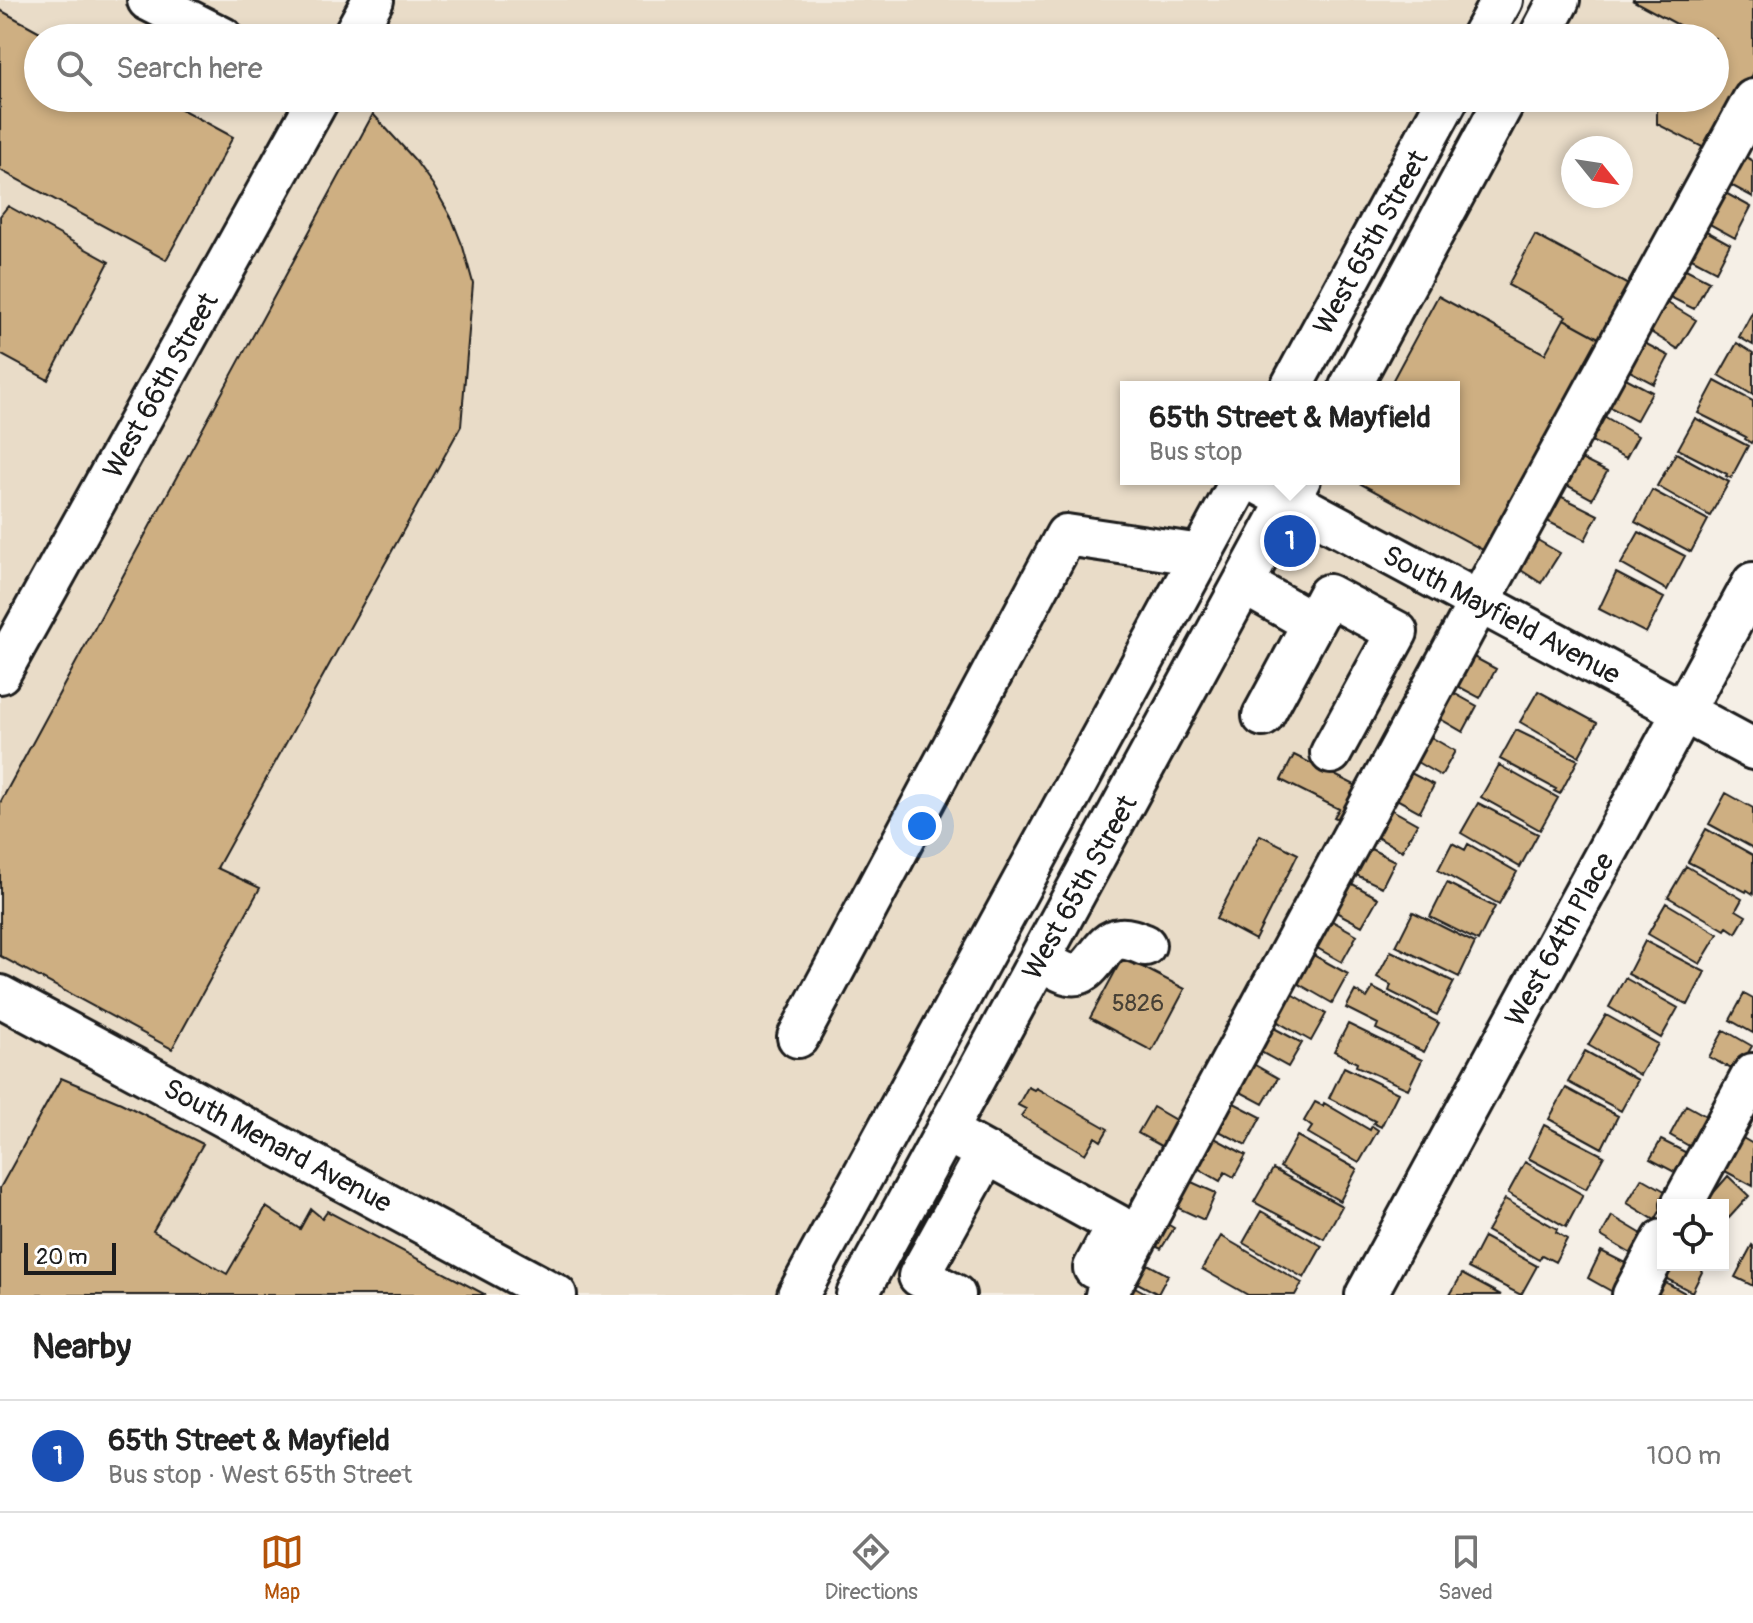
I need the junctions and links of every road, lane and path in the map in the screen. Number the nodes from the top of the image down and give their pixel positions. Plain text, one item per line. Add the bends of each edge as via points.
1 (148, 0) edge
2 (373, 0) edge
3 (1502, 0) edge
4 (1559, 0) edge
5 (195, 24) edge
6 (360, 24) edge
7 (1489, 24) edge
8 (1546, 24) edge
9 (1753, 100) edge
10 (311, 112) edge
11 (1440, 112) edge
12 (1498, 112) edge
13 (1294, 381) edge
14 (1353, 381) edge
15 (1239, 485) edge
16 (1295, 489) edge
17 (1199, 558) junction
18 (1753, 583) edge
19 (1244, 584) junction
20 (1479, 602) junction
21 (1313, 623) junction
22 (0, 673) edge
23 (1683, 711) junction
24 (1263, 716) dead end
25 (1753, 749) edge
26 (1331, 753) dead end
27 (1145, 945) dead end
28 (1040, 959) junction
29 (0, 996) edge
30 (798, 1037) dead end
31 (1753, 1074) edge
32 (946, 1131) junction
33 (987, 1153) junction
34 (1685, 1199) edge
35 (1657, 1251) edge
36 (1108, 1275) edge
37 (556, 1295) edge
38 (798, 1295) edge
39 (857, 1295) edge
40 (955, 1295) edge
41 (1079, 1295) edge
42 (1366, 1295) edge
43 (1633, 1295) edge

1 - 5 street
2 - 6 street
3 - 7 street
4 - 8 street
9 - 20 street
10 - 22 street, West 66th Street
11 - 13 street, West 65th Street
12 - 14 street, West 65th Street
15 - 17 street, West 65th Street
16 - 19 street, West 65th Street
16 - 20 street, South Mayfield Avenue
17 - 30 street via 1066,535
17 - 38 street, West 65th Street
18 - 23 street, West 64th Place
19 - 21 street
19 - 28 street, West 65th Street
20 - 23 street, South Mayfield Avenue
20 - 36 street
21 - 24 street
21 - 26 street via 1328,595 1397,632
23 - 25 street, South Mayfield Avenue
23 - 42 street, West 64th Place
27 - 28 street via 1111,941 1078,973
28 - 32 street, West 65th Street
29 - 37 street, South Menard Avenue
31 - 34 street
32 - 33 street
32 - 39 street, West 65th Street
33 - 36 street via 1117,1225
33 - 40 street via 919,1276
35 - 43 street
36 - 41 street

